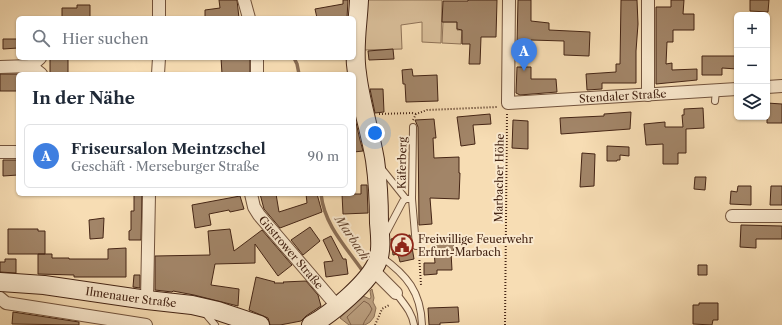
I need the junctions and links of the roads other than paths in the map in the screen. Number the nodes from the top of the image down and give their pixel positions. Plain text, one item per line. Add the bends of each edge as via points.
1 (159, 0) edge
2 (244, 0) edge
3 (359, 0) edge
4 (509, 0) edge
5 (648, 0) edge
6 (160, 16) edge
7 (248, 16) edge
8 (356, 43) edge
9 (159, 60) edge
10 (257, 60) edge
11 (355, 60) edge
12 (36, 62) edge
13 (0, 67) edge
14 (40, 72) edge
15 (158, 72) edge
16 (257, 72) edge
17 (782, 86) edge
18 (770, 87) edge
19 (734, 89) edge
20 (648, 94) junction
21 (413, 127) road end
22 (0, 152) edge
23 (16, 152) edge
24 (375, 159) junction
25 (149, 196) edge
26 (251, 196) edge
27 (409, 199) junction
28 (732, 216) dead end
29 (782, 216) edge
30 (416, 246) road end
31 (377, 256) junction
32 (0, 282) edge
33 (396, 293) joint
34 (147, 300) junction
35 (2, 302) edge
36 (337, 306) junction
37 (199, 307) junction
38 (320, 323) edge
39 (146, 325) edge
40 (215, 325) edge
41 (260, 325) edge
42 (414, 325) edge
43 (422, 325) edge

1 - 6 street
2 - 7 street
3 - 8 street
4 - 20 street, Stendaler Straße via 508,105
5 - 20 street
9 - 15 street
10 - 16 street
11 - 24 street via 364,114
12 - 13 street
12 - 14 street
17 - 18 street
19 - 20 street, Stendaler Straße via 716,95
21 - 27 lane, Käferberg
22 - 23 street
24 - 27 lane, Käferberg
24 - 31 street via 379,199
25 - 34 street
26 - 36 street, Güstrower Straße via 259,215
27 - 30 lane, Käferberg
27 - 31 lane, Käferberg via 403,202
28 - 29 street
31 - 33 street
31 - 36 street via 366,279
31 - 43 lane via 401,272 415,292 422,312
32 - 34 street, Ilmenauer Straße via 71,288
33 - 42 lane via 408,309
34 - 37 street, Ilmenauer Straße
35 - 39 street
36 - 38 street
37 - 40 lane
37 - 41 street, Ilmenauer Straße

